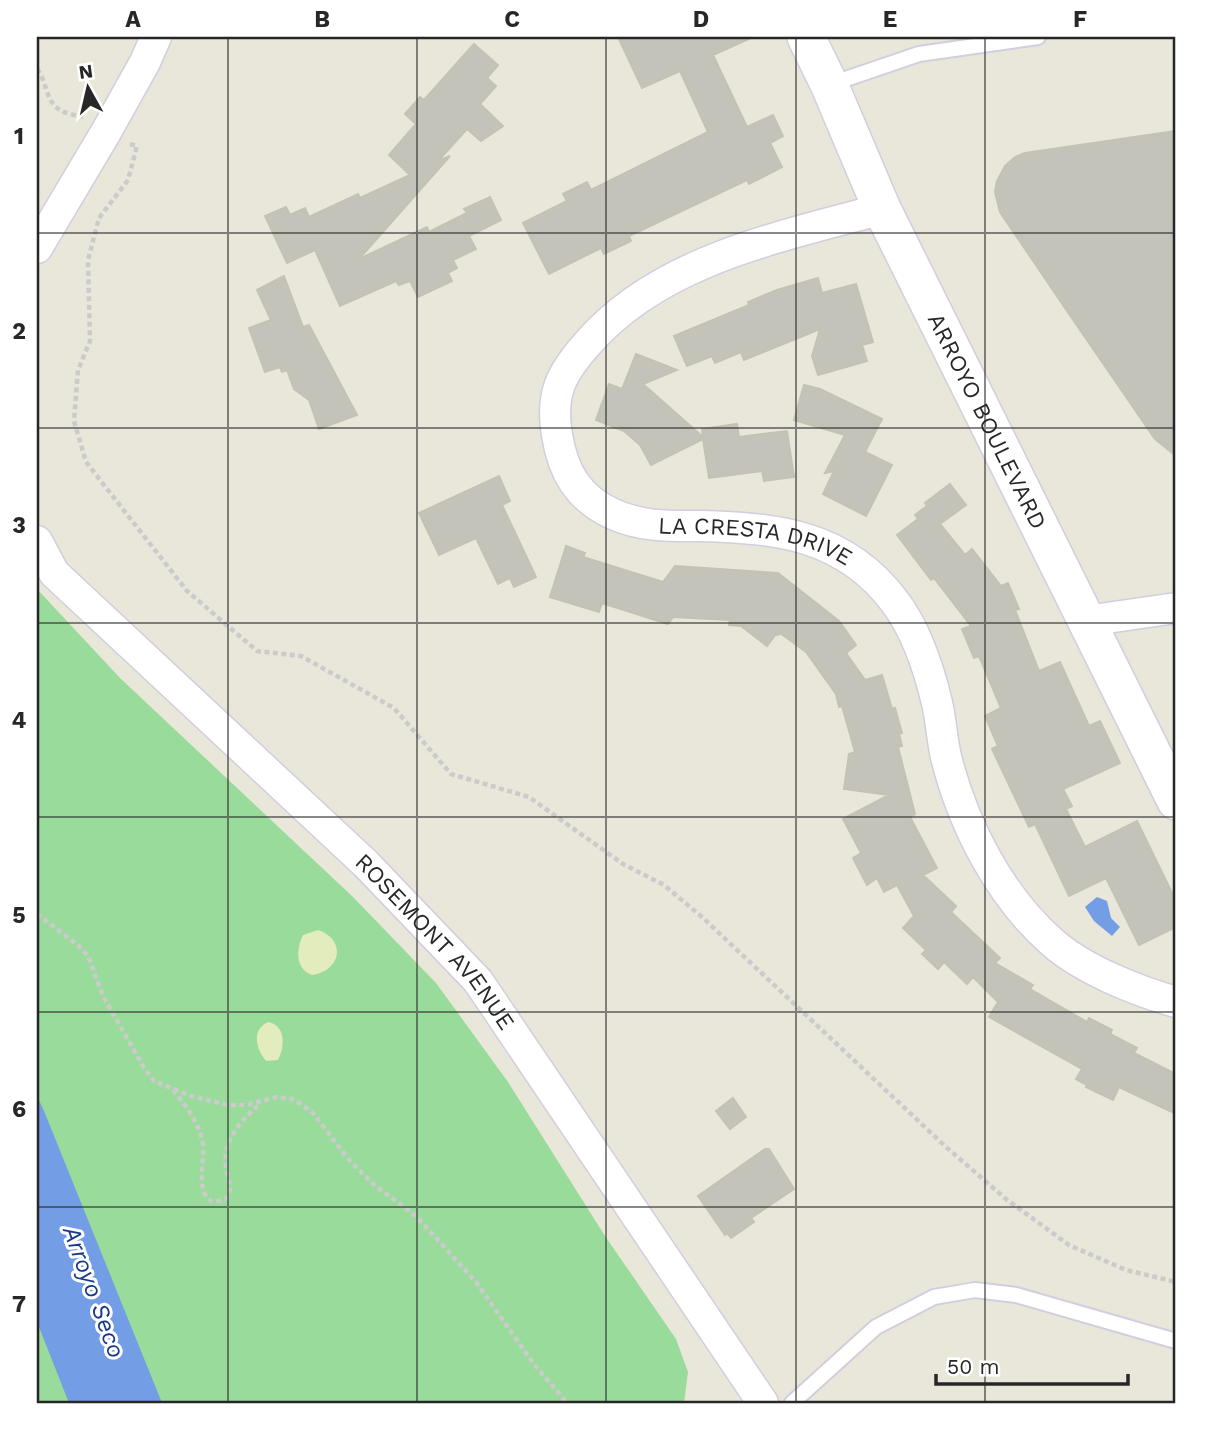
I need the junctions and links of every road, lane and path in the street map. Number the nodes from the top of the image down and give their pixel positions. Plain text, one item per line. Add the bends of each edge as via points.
1 (156, 37) edge
2 (806, 37) edge
3 (1038, 37) edge
4 (37, 69) edge
5 (829, 84) junction
6 (86, 118) dead end
7 (122, 142) dead end
8 (882, 209) junction
9 (37, 248) edge
10 (37, 541) edge
11 (1176, 607) edge
12 (1086, 621) junction
13 (1176, 801) edge
14 (37, 914) edge
15 (1176, 1002) edge
16 (173, 1089) junction
17 (265, 1100) junction
18 (1176, 1282) edge
19 (1176, 1341) edge
20 (567, 1403) edge
21 (763, 1403) edge
22 (792, 1403) edge

1 - 9 street
2 - 5 street, ARROYO BOULEVARD
3 - 5 lane via 919,54
4 - 6 path via 59,110
5 - 8 street, ARROYO BOULEVARD
7 - 18 path via 138,146 128,180 99,218 88,260 90,341 78,370 74,421 86,462 187,591 257,651 301,656 394,708 451,774 529,797 623,864 664,886 1006,1199 1069,1245 1126,1270
8 - 12 street, ARROYO BOULEVARD
8 - 15 street, LA CRESTA DRIVE via 710,261 621,310 568,366 556,390 559,451 571,480 589,501 616,516 654,526 775,530 849,556 876,580 897,604 922,655 964,815 1022,913 1056,946 1100,973
10 - 21 street, ROSEMONT AVENUE via 54,573 366,864 478,981
11 - 12 street
12 - 13 street, ARROYO BOULEVARD
14 - 16 path via 88,956 103,996 143,1066 155,1081
16 - 17 path via 228,1105
16 - 17 path via 195,1121 202,1141 203,1190 213,1202 226,1199 230,1191 225,1166 230,1139 241,1119
17 - 20 path via 277,1097 301,1104 349,1160 416,1216 476,1282
19 - 22 lane via 1016,1295 975,1290 934,1297 876,1327

